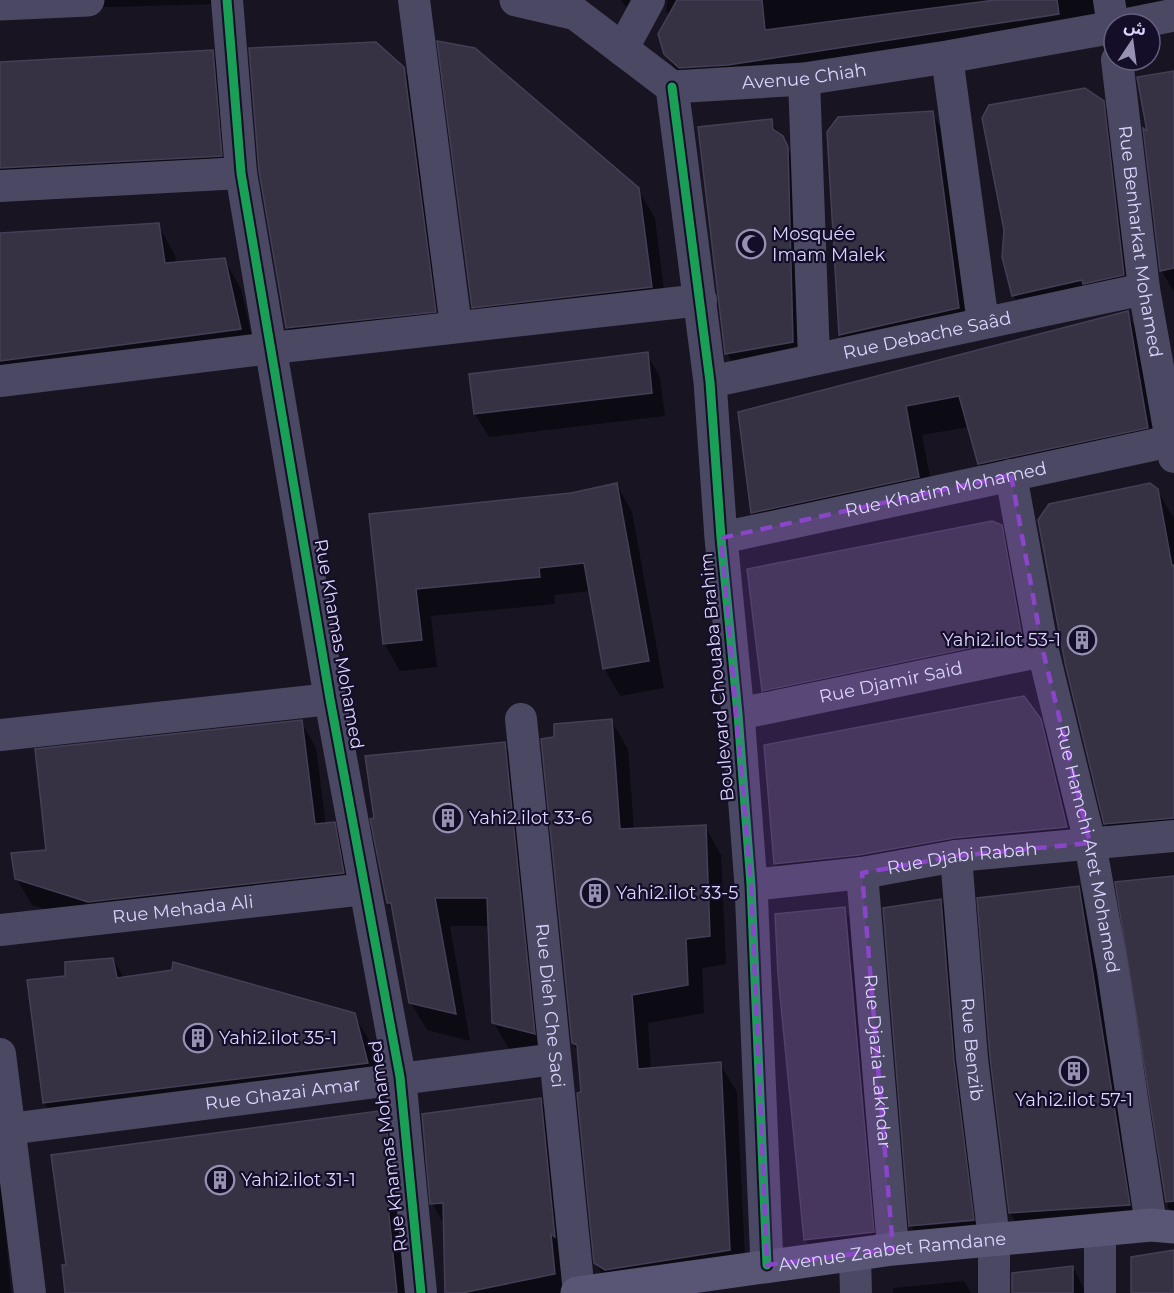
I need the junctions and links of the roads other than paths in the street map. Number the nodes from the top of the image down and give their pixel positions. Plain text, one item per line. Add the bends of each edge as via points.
1 (88, 0) edge
2 (227, 0) edge
3 (414, 0) edge
4 (516, 0) edge
5 (649, 0) edge
6 (0, 4) edge
7 (575, 7) edge
8 (1102, 26) edge
9 (622, 50) junction
10 (947, 57) junction
11 (1118, 72) edge
12 (804, 79) junction
13 (672, 87) junction
14 (241, 173) junction
15 (0, 186) edge
16 (1144, 289) junction
17 (701, 300) junction
18 (982, 323) junction
19 (456, 327) junction
20 (272, 348) junction
21 (814, 358) junction
22 (0, 381) edge
23 (710, 382) junction
24 (1172, 449) edge
25 (1011, 475) junction
26 (721, 538) junction
27 (1043, 651) junction
28 (330, 699) junction
29 (738, 714) junction
30 (521, 719) dead end
31 (0, 735) edge
32 (1174, 836) edge
33 (1090, 843) junction
34 (956, 856) junction
35 (862, 873) junction
36 (751, 885) junction
37 (366, 889) junction
38 (0, 930) edge
39 (0, 1053) edge
40 (555, 1059) junction
41 (400, 1077) junction
42 (9, 1129) junction
43 (1162, 1226) edge
44 (1100, 1230) junction
45 (994, 1239) junction
46 (893, 1249) junction
47 (855, 1256) junction
48 (767, 1266) junction
49 (30, 1293) edge
50 (421, 1293) edge
51 (578, 1293) edge
52 (856, 1293) edge
53 (994, 1293) edge
54 (1100, 1293) edge

1 - 6 street
2 - 14 street, Rue Khamas Mohamed
3 - 19 street
4 - 7 street
5 - 9 street
7 - 9 street
8 - 10 street, Avenue Chiah
9 - 13 street
10 - 12 street, Avenue Chiah
10 - 18 street
11 - 16 street, Rue Benharkat Mohamed
12 - 13 street, Avenue Chiah
12 - 21 street
13 - 17 street, Boulevard Chouaba Brahim
14 - 15 street
14 - 20 street, Rue Khamas Mohamed
16 - 18 street, Rue Debache Saâd
16 - 24 street, Rue Benharkat Mohamed
17 - 19 street
17 - 23 street, Boulevard Chouaba Brahim
18 - 21 street, Rue Debache Saâd
19 - 20 street
20 - 22 street
20 - 28 street, Rue Khamas Mohamed
21 - 23 street, Rue Debache Saâd
23 - 26 street, Boulevard Chouaba Brahim
24 - 25 street, Rue Khatim Mohamed
25 - 26 street, Rue Khatim Mohamed
25 - 27 street, Rue Hamchi Aret Mohamed
26 - 29 street, Boulevard Chouaba Brahim
27 - 29 street, Rue Djamir Said
27 - 33 street, Rue Hamchi Aret Mohamed
28 - 31 street
28 - 37 street, Rue Khamas Mohamed
29 - 36 street, Boulevard Chouaba Brahim
30 - 40 street, Rue Dieh Che Saci
32 - 33 street, Rue Djabi Rabah
33 - 34 street, Rue Djabi Rabah
33 - 43 street, Rue Hamchi Aret Mohamed
34 - 35 street, Rue Djabi Rabah
34 - 45 street, Rue Benzib via 972,1059
35 - 36 street, Rue Djabi Rabah
35 - 46 street, Rue Djazia Lakhdar
36 - 48 street, Boulevard Chouaba Brahim
37 - 38 street, Rue Mehada Ali
37 - 41 street, Rue Khamas Mohamed
39 - 42 street
40 - 41 street, Rue Ghazai Amar
40 - 51 street, Rue Dieh Che Saci
41 - 42 street, Rue Ghazai Amar
41 - 50 street, Rue Khamas Mohamed
42 - 49 street
43 - 44 main road, Avenue Zaabet Ramdane
44 - 45 main road, Avenue Zaabet Ramdane
44 - 54 street
45 - 46 main road, Avenue Zaabet Ramdane
45 - 53 street, Rue Benzib
46 - 47 main road, Avenue Zaabet Ramdane
47 - 48 main road, Avenue Zaabet Ramdane
47 - 52 street
48 - 51 main road, Avenue Zaabet Ramdane

